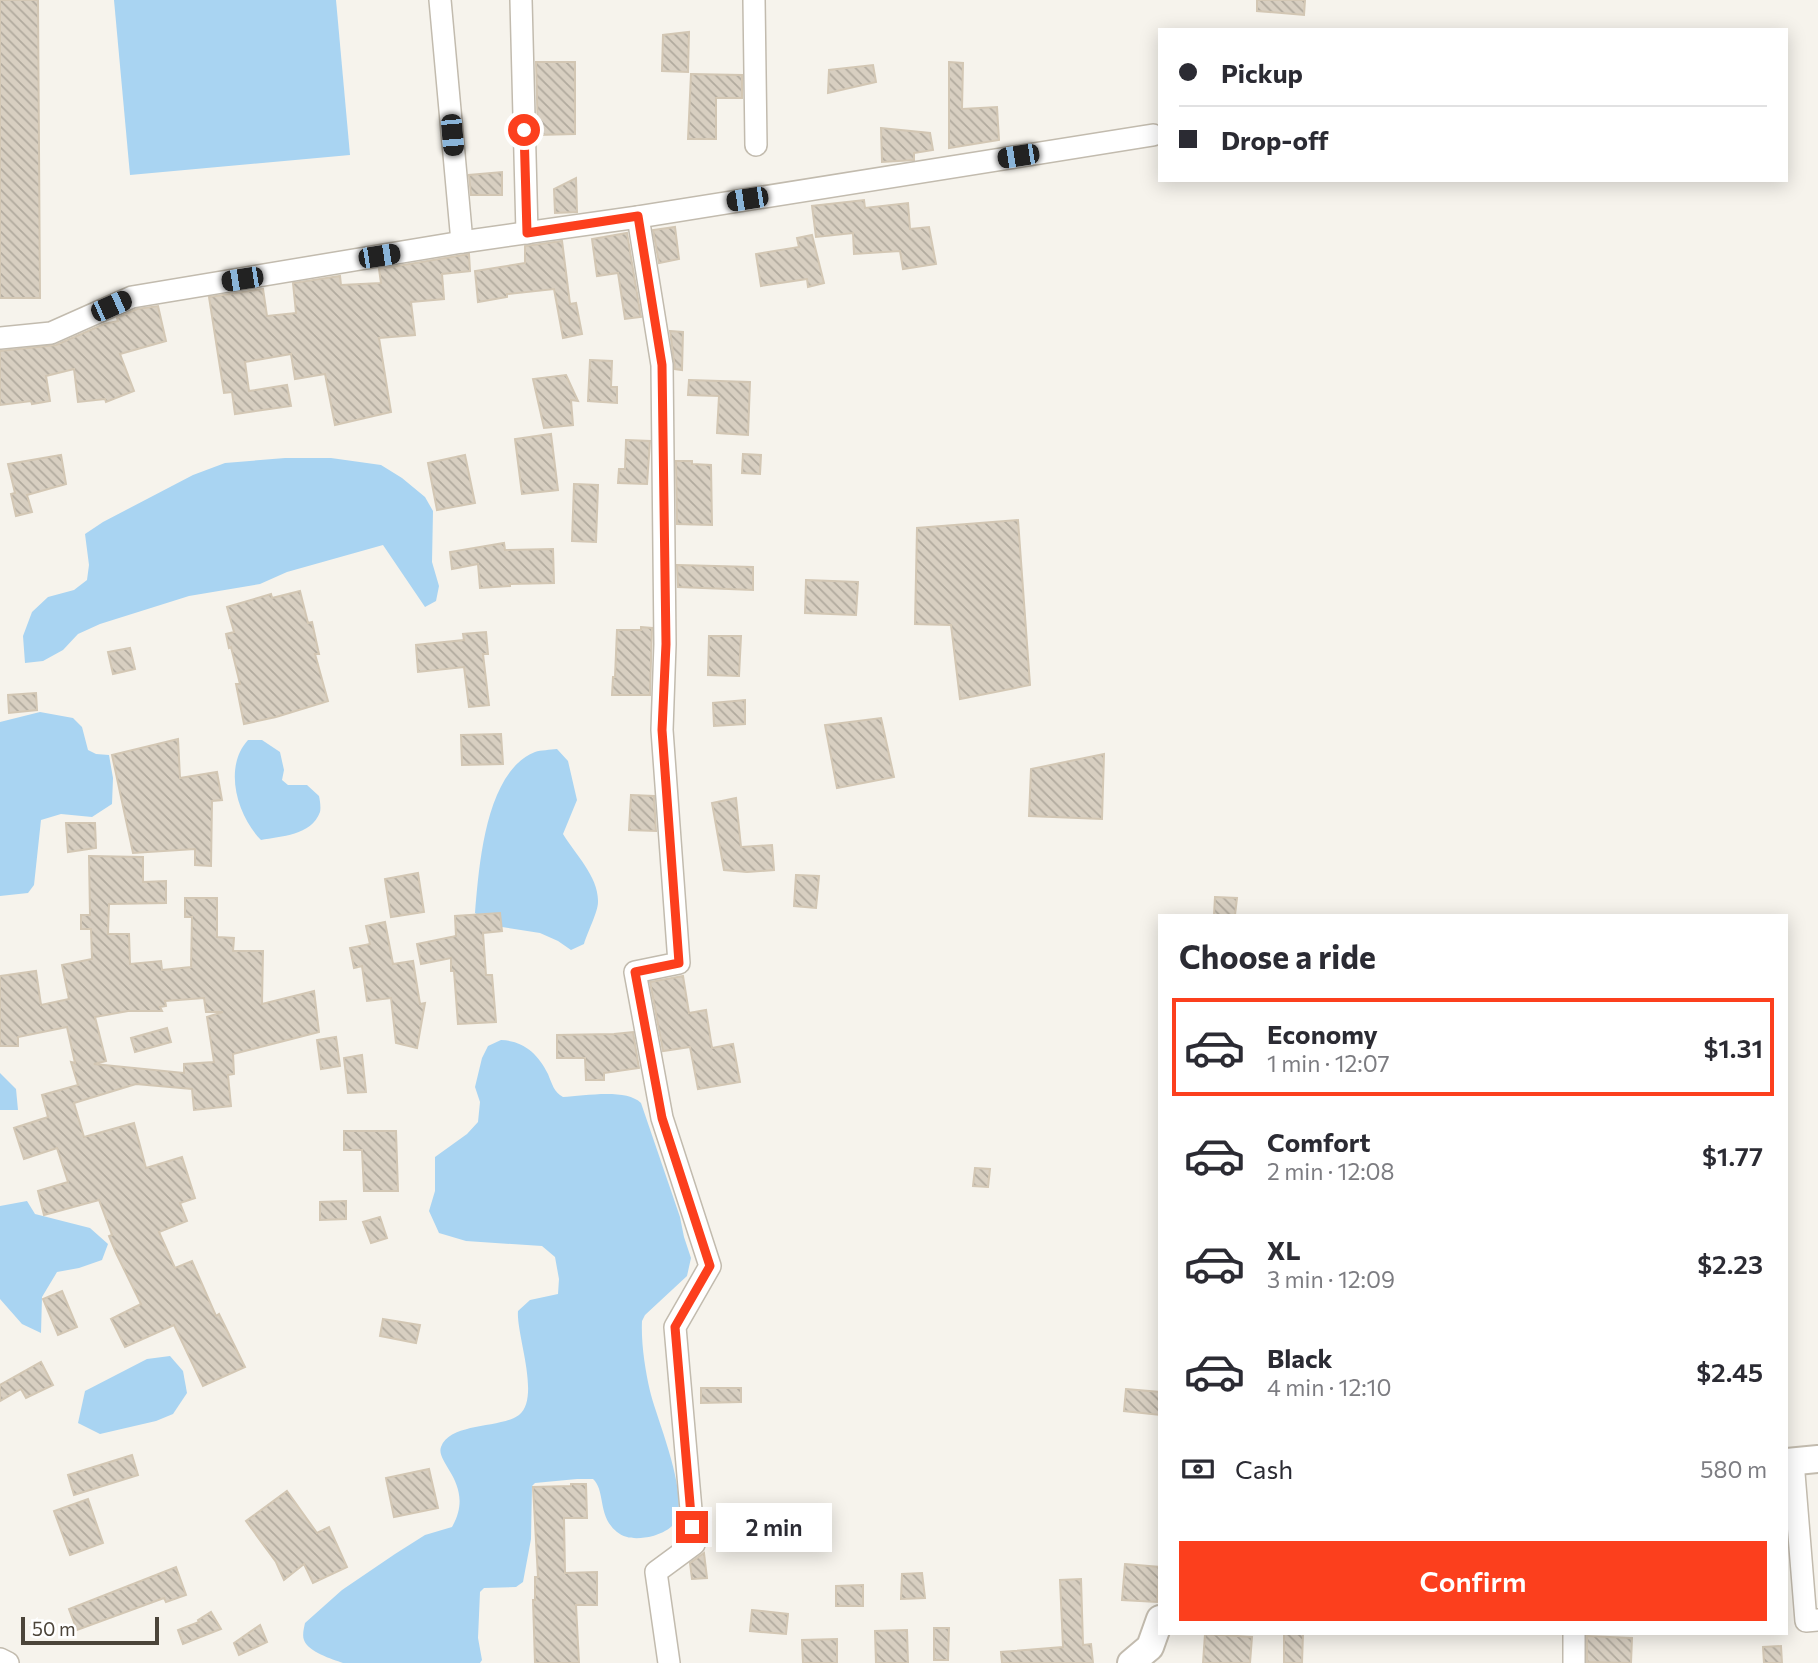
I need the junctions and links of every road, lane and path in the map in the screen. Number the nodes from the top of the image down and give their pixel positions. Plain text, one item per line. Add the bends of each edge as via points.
1 (440, 0) edge
2 (521, 0) edge
3 (754, 0) edge
4 (1153, 135) dead end
5 (756, 145) dead end
6 (638, 216) junction
7 (527, 233) junction
8 (462, 242) junction
9 (0, 338) edge
10 (1799, 1461) edge
11 (1818, 1620) edge
12 (1158, 1625) edge
13 (1574, 1635) edge
14 (0, 1658) edge
15 (8, 1663) edge
16 (669, 1663) edge
17 (1131, 1663) edge
18 (1574, 1663) edge

1 - 8 street
2 - 7 street
3 - 5 street
4 - 6 street
6 - 7 street
6 - 16 street via 662,365 666,644 662,730 679,963 635,972 662,1118 710,1266 675,1327 694,1544 656,1572
7 - 8 street
8 - 9 street via 132,297 51,333
10 - 11 street via 1806,1621
12 - 17 street via 1150,1647
13 - 18 street
14 - 15 street

